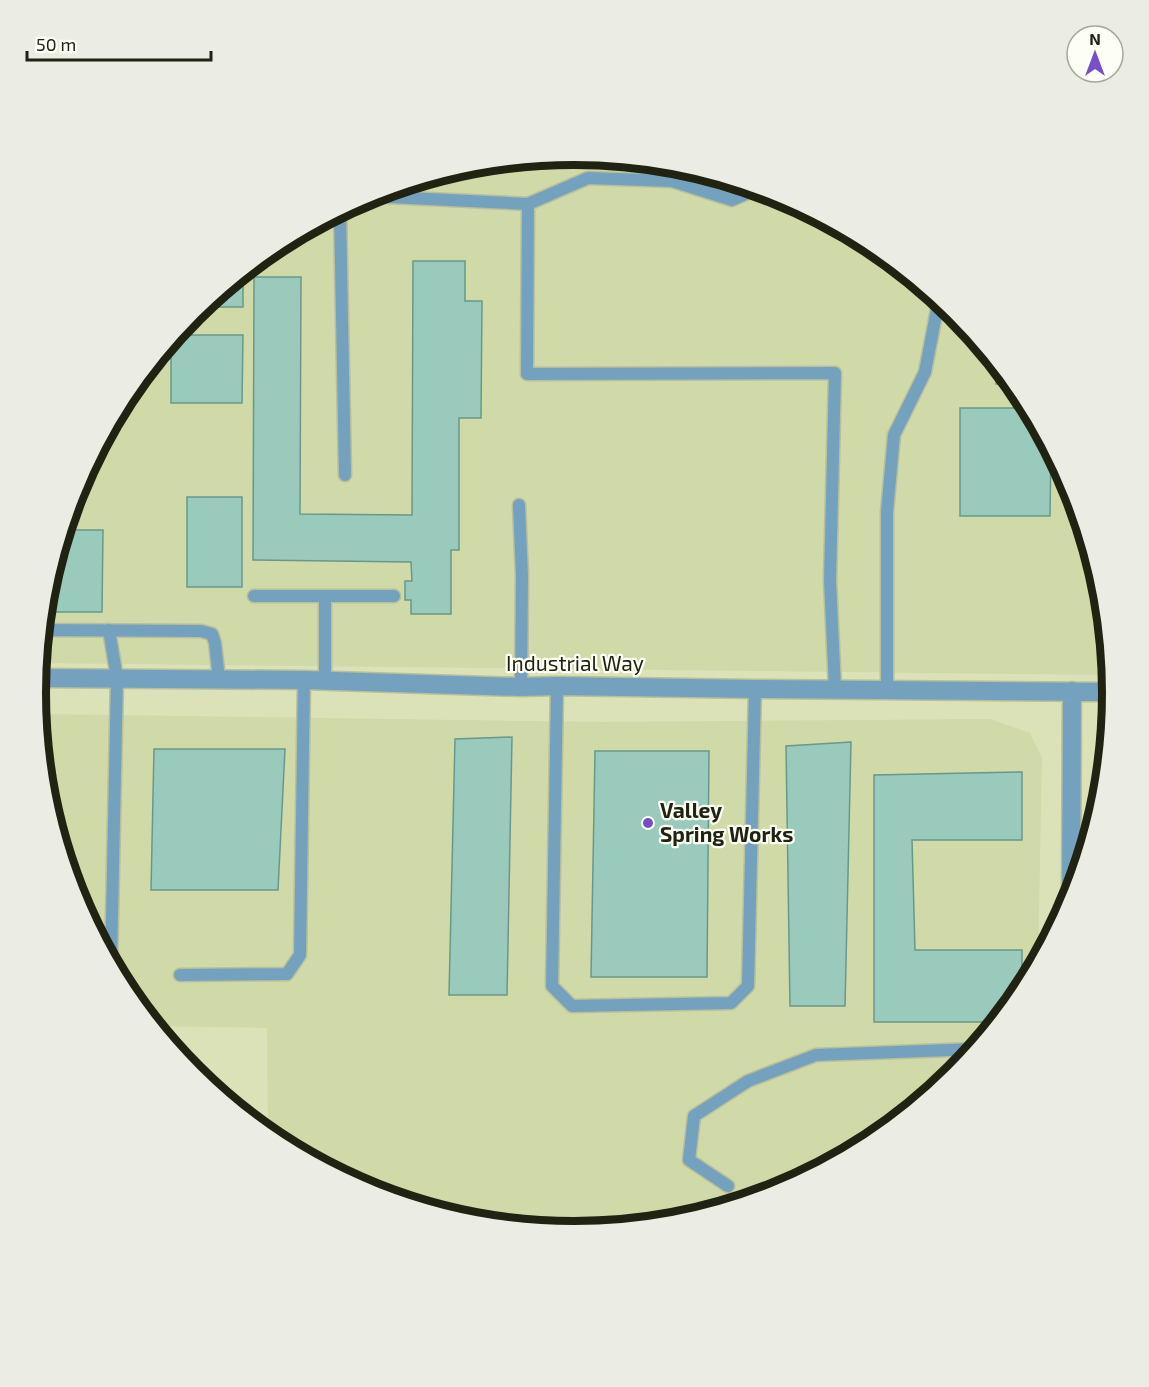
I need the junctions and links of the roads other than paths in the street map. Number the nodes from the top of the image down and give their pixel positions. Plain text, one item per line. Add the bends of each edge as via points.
1 (745, 194) edge
2 (396, 197) edge
3 (528, 204) junction
4 (340, 220) edge
5 (937, 310) edge
6 (345, 475) dead end
7 (519, 505) dead end
8 (254, 596) dead end
9 (325, 596) junction
10 (394, 596) dead end
11 (51, 630) edge
12 (109, 630) junction
13 (47, 678) edge
14 (117, 678) junction
15 (219, 679) junction
16 (304, 680) junction
17 (325, 681) junction
18 (557, 686) junction
19 (521, 687) junction
20 (755, 689) junction
21 (835, 689) junction
22 (887, 690) junction
23 (1072, 691) junction
24 (1102, 692) edge
25 (1080, 846) edge
26 (111, 946) edge
27 (180, 975) dead end
28 (964, 1049) edge
29 (728, 1186) dead end

1 - 3 lane via 732,200 672,181 588,178
2 - 3 lane
3 - 21 lane via 527,374 835,373 830,580
4 - 6 lane
5 - 22 lane via 925,372 894,435 887,512
7 - 19 lane
8 - 9 lane
9 - 10 lane
9 - 17 lane
11 - 12 lane
12 - 14 lane
12 - 15 lane via 212,634
13 - 14 street, Industrial Way
14 - 15 street, Industrial Way
14 - 26 lane
15 - 16 street, Industrial Way
16 - 17 street, Industrial Way
16 - 27 lane via 300,955 287,974
17 - 19 street, Industrial Way
18 - 19 street, Industrial Way
18 - 20 street, Industrial Way
18 - 20 lane via 552,986 572,1006 731,1003 748,986
20 - 21 street, Industrial Way
21 - 22 street, Industrial Way
22 - 23 street, Industrial Way
23 - 24 street, Industrial Way
23 - 25 street
28 - 29 lane via 816,1055 748,1082 693,1116 689,1160

